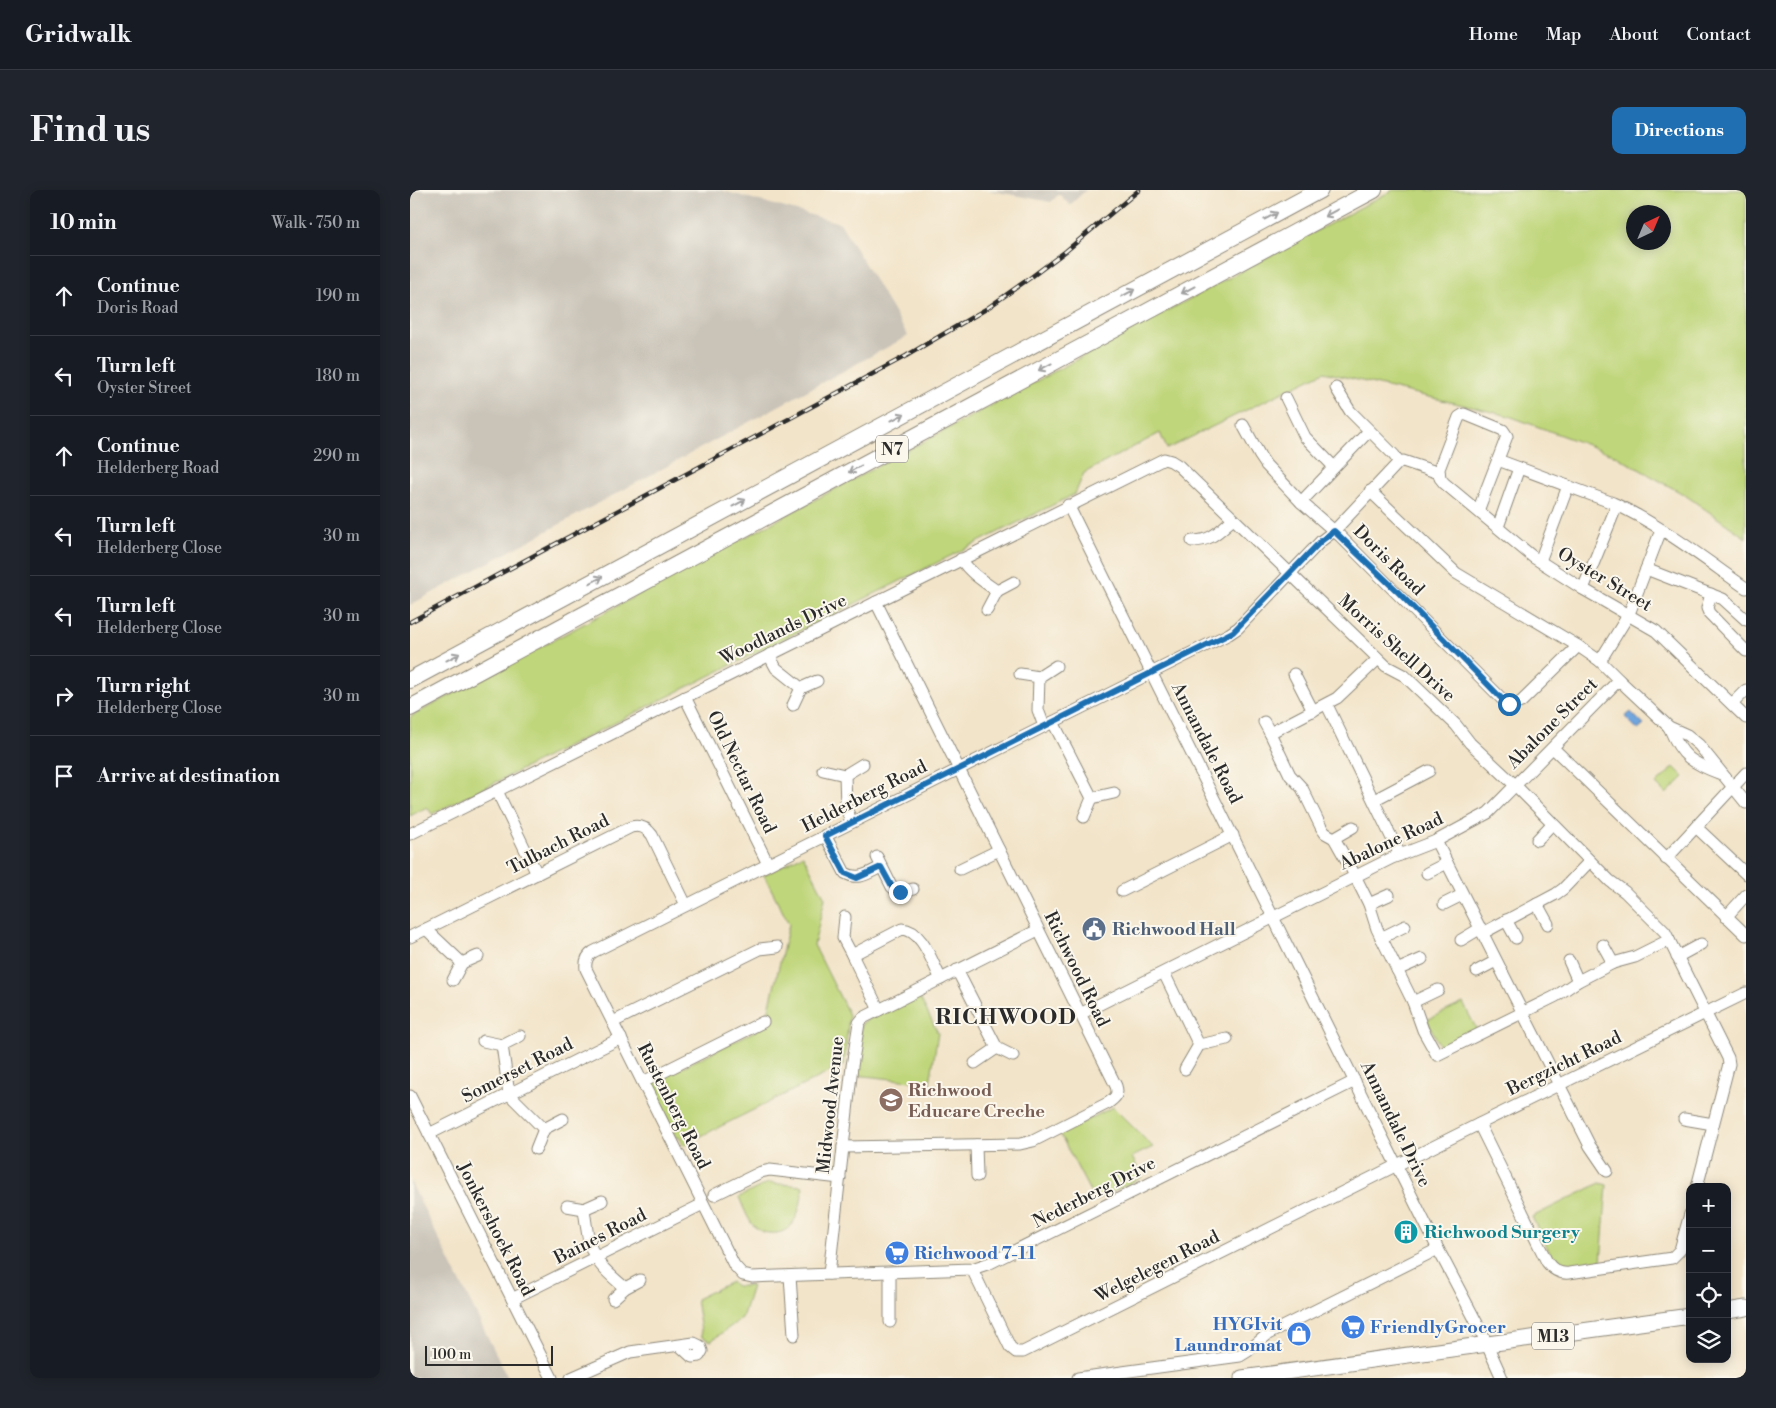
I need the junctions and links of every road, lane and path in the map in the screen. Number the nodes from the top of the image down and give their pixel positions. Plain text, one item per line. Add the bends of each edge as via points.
1 (1320, 190) edge
2 (1374, 190) edge
3 (1336, 388) dead end
4 (1286, 398) dead end
5 (1243, 425) dead end
6 (1369, 431) junction
7 (1498, 460) junction
8 (1171, 461) joint
9 (1399, 462) junction
10 (1334, 467) junction
11 (1519, 468) junction
12 (1439, 476) junction
13 (1568, 486) junction
14 (1370, 491) junction
15 (1301, 502) junction
16 (1068, 505) junction
17 (1617, 505) junction
18 (1478, 511) junction
19 (1233, 519) junction
20 (1498, 527) junction
21 (1661, 530) junction
22 (1334, 531) junction
23 (1192, 541) dead end
24 (961, 559) junction
25 (1540, 561) junction
26 (1646, 569) junction
27 (1290, 573) junction
28 (1014, 582) dead end
29 (1746, 588) edge
30 (1583, 589) junction
31 (997, 591) junction
32 (1711, 594) junction
33 (876, 602) junction
34 (987, 610) dead end
35 (1629, 614) junction
36 (1746, 620) edge
37 (1578, 646) junction
38 (1746, 651) edge
39 (769, 656) junction
40 (1378, 659) junction
41 (1600, 661) junction
42 (1056, 666) dead end
43 (1152, 672) junction
44 (1020, 674) dead end
45 (1294, 674) dead end
46 (1038, 677) junction
47 (410, 680) edge
48 (1619, 680) junction
49 (817, 681) dead end
50 (801, 688) junction
51 (1746, 690) edge
52 (685, 697) junction
53 (1732, 704) junction
54 (793, 705) dead end
55 (1327, 705) junction
56 (410, 708) edge
57 (1313, 711) junction
58 (1746, 718) edge
59 (1264, 722) dead end
60 (1048, 724) junction
61 (1669, 727) junction
62 (1270, 733) junction
63 (1553, 748) junction
64 (863, 764) dead end
65 (958, 768) junction
66 (823, 770) dead end
67 (1429, 771) dead end
68 (1746, 773) edge
69 (1722, 774) junction
70 (845, 775) junction
71 (1516, 786) junction
72 (1734, 787) junction
73 (497, 791) junction
74 (1114, 794) dead end
75 (1092, 798) junction
76 (1374, 800) junction
77 (1746, 803) edge
78 (1084, 817) dead end
79 (851, 822) junction
80 (1552, 824) junction
81 (1353, 827) dead end
82 (1696, 827) junction
83 (410, 834) edge
84 (1233, 834) junction
85 (825, 836) junction
86 (1334, 838) junction
87 (1537, 840) dead end
88 (1436, 841) junction
89 (999, 850) junction
90 (1400, 855) junction
91 (1666, 859) junction
92 (1590, 861) junction
93 (1447, 863) junction
94 (768, 864) junction
95 (960, 870) dead end
96 (1427, 873) dead end
97 (537, 874) junction
98 (1746, 874) edge
99 (1355, 876) junction
100 (913, 889) dead end
101 (1122, 891) dead end
102 (1389, 895) dead end
103 (1462, 895) junction
104 (1746, 895) edge
105 (1369, 904) junction
106 (1444, 904) dead end
107 (1537, 904) junction
108 (686, 905) junction
109 (845, 917) dead end
110 (1274, 917) junction
111 (1726, 917) junction
112 (1506, 920) junction
113 (1548, 924) dead end
114 (1405, 926) dead end
115 (426, 929) junction
116 (1038, 930) junction
117 (1482, 930) junction
118 (1746, 935) edge
119 (410, 937) edge
120 (1381, 938) junction
121 (1516, 938) dead end
122 (1461, 940) dead end
123 (1669, 940) junction
124 (1701, 944) dead end
125 (1603, 945) dead end
126 (777, 947) dead end
127 (593, 952) joint
128 (852, 955) junction
129 (478, 956) dead end
130 (1677, 957) junction
131 (1422, 959) dead end
132 (1496, 961) junction
133 (1569, 961) dead end
134 (462, 963) junction
135 (1613, 963) junction
136 (957, 970) junction
137 (1397, 970) junction
138 (1476, 972) dead end
139 (1164, 973) junction
140 (941, 979) junction
141 (454, 980) dead end
142 (1578, 980) junction
143 (1438, 990) dead end
144 (1746, 993) edge
145 (1413, 1002) junction
146 (879, 1010) junction
147 (1523, 1013) junction
148 (1705, 1013) junction
149 (1080, 1014) junction
150 (613, 1022) junction
151 (763, 1022) dead end
152 (520, 1036) dead end
153 (621, 1038) junction
154 (1227, 1040) dead end
155 (482, 1041) dead end
156 (502, 1045) junction
157 (1199, 1045) junction
158 (997, 1048) junction
159 (1013, 1056) dead end
160 (976, 1063) dead end
161 (1185, 1069) dead end
162 (1355, 1081) junction
163 (643, 1082) junction
164 (1559, 1085) junction
165 (509, 1094) junction
166 (410, 1096) edge
167 (564, 1119) dead end
168 (1684, 1119) dead end
169 (1479, 1124) junction
170 (1713, 1124) junction
171 (544, 1129) junction
172 (429, 1134) junction
173 (976, 1145) junction
174 (843, 1147) junction
175 (536, 1149) dead end
176 (1397, 1165) junction
177 (1607, 1171) dead end
178 (977, 1176) dead end
179 (840, 1178) junction
180 (1698, 1183) edge
181 (714, 1195) dead end
182 (602, 1201) dead end
183 (703, 1204) junction
184 (567, 1206) dead end
185 (584, 1209) junction
186 (1686, 1228) edge
187 (1438, 1249) junction
188 (595, 1258) junction
189 (972, 1270) junction
190 (890, 1273) junction
191 (743, 1274) joint
192 (829, 1274) junction
193 (790, 1276) junction
194 (640, 1280) dead end
195 (625, 1288) junction
196 (512, 1299) junction
197 (613, 1299) dead end
198 (1746, 1308) edge
199 (1731, 1310) edge
200 (1686, 1317) edge
201 (890, 1322) dead end
202 (794, 1335) dead end
203 (1487, 1345) junction
204 (680, 1346) dead end
205 (552, 1378) edge
206 (571, 1378) edge
207 (1078, 1378) edge
208 (1242, 1378) edge
209 (1502, 1378) edge

47 -> 1 highway, N7
2 -> 56 highway, N7
3 - 6 street via 1350,411
4 - 10 street via 1305,437
5 - 15 street, Doris Road via 1260,456
6 - 9 street
6 - 10 street
7 - 11 street
7 - 12 street via 1506,432 1464,414 1459,417
7 - 18 street
8 - 16 street, Woodlands Drive via 1157,461
8 - 19 street, Morris Shell Drive
9 - 12 street, Oyster Street
9 - 14 street
10 - 15 street
11 - 13 street
11 - 20 street
12 - 18 street, Oyster Street
13 - 17 street
13 - 25 street
14 - 22 street
14 - 37 street via 1456,573
15 - 22 street, Doris Road
16 - 24 street, Woodlands Drive
16 - 43 street, Annandale Road
17 - 21 street
17 - 30 street
18 - 20 street, Oyster Street
19 - 23 street via 1209,538
19 - 27 street, Morris Shell Drive
20 - 25 street, Oyster Street
21 - 26 street, Abalone Street
21 - 29 street
22 - 27 street
22 - 37 street, Doris Road via 1509,704 1521,702
24 - 31 street via 974,575
24 - 33 street, Woodlands Drive
25 - 30 street, Oyster Street
26 - 32 street
26 - 35 street, Abalone Street
27 - 40 street, Morris Shell Drive
27 - 43 street via 1233,632
28 - 31 street
30 - 35 street, Oyster Street
31 - 34 street
32 - 36 street via 1727,601
32 - 38 street via 1707,608 1709,613
33 - 39 street, Woodlands Drive
33 - 65 street, Richwood Road
35 - 41 street, Abalone Street
35 - 53 street, Oyster Street via 1661,634
37 - 41 street
39 - 50 street via 776,668
39 - 52 street, Woodlands Drive
40 - 55 street via 1342,695
40 - 71 street, Morris Shell Drive via 1410,681
41 - 48 street, Abalone Street
42 - 46 street
43 - 60 street, Helderberg Road
43 - 84 street, Annandale Road
44 - 46 street
45 - 57 street
46 - 60 street via 1038,710
48 - 61 street
48 - 63 street, Abalone Street
49 - 50 street
50 - 54 street
51 - 53 street
52 - 73 street, Woodlands Drive
52 - 94 street, Old Nectar Road
53 - 58 street, Oyster Street
55 - 57 street
55 - 76 street
57 - 62 street
59 - 62 street
60 - 65 street, Helderberg Road
60 - 75 street
61 - 69 street via 1691,737
61 - 69 street via 1677,746 1688,758
62 - 86 street via 1290,775 1302,788 1324,832
63 - 71 street, Abalone Street
63 - 91 street
64 - 70 street
65 - 79 street, Helderberg Road
65 - 89 street, Richwood Road
66 - 70 street
67 - 76 street
68 - 72 street
69 - 72 street
70 - 79 street via 846,806
71 - 80 street, Morris Shell Drive
71 - 88 street, Abalone Road via 1488,813
72 - 77 street
72 - 82 street
73 - 83 street, Woodlands Drive
73 - 97 street
74 - 75 street
75 - 78 street
76 - 90 street
79 - 85 street, Helderberg Road
80 - 87 street
80 - 92 street, Morris Shell Drive
81 - 86 street
82 - 91 street
82 - 98 street
84 - 101 street
84 - 110 street, Annandale Road
85 - 94 street, Helderberg Road
85 - 100 street via 845,873 862,877 879,862 895,891
86 - 99 street
88 - 90 street, Abalone Road
88 - 93 street
89 - 95 street
89 - 116 street, Richwood Road
90 - 99 street, Abalone Road
91 - 111 street
92 - 107 street via 1563,890
92 - 123 street, Morris Shell Drive via 1662,927
93 - 96 street
93 - 103 street
94 - 108 street, Helderberg Road
97 - 108 street, Tulbach Road via 630,827 640,826 652,835
97 - 115 street, Tulbach Road
99 - 105 street
99 - 110 street, Abalone Road
102 - 105 street
103 - 106 street
103 - 117 street
104 - 111 street
105 - 120 street
107 - 112 street
107 - 113 street
108 - 127 street, Helderberg Road
109 - 128 street via 843,938
110 - 139 street, Abalone Road
110 - 162 street, Annandale Drive
111 - 118 street
112 - 117 street
112 - 121 street
114 - 120 street
115 - 119 street, Tulbach Road
115 - 134 street
116 - 136 street, Midwood Avenue
116 - 149 street, Richwood Road
117 - 122 street
117 - 132 street
120 - 137 street
123 - 130 street, Morris Shell Drive
123 - 135 street via 1635,957
124 - 130 street
125 - 135 street
126 - 150 street via 760,949
127 - 150 street, Rustenberg Road via 586,959 586,969
128 - 140 street via 902,929 908,930 919,938
128 - 146 street
129 - 134 street
130 - 148 street, Morris Shell Drive
131 - 137 street
132 - 138 street
132 - 147 street
133 - 142 street
134 - 141 street
135 - 142 street
136 - 140 street, Midwood Avenue
136 - 158 street
137 - 145 street
139 - 149 street, Abalone Road
139 - 157 street
140 - 146 street, Midwood Avenue
142 - 147 street
143 - 145 street
144 - 148 street, Bergzicht Road
145 - 147 street via 1432,1058
146 - 174 street, Midwood Avenue via 858,1023
147 - 164 street
148 - 164 street, Bergzicht Road
148 - 170 street, Morris Shell Drive via 1729,1064
149 - 173 street, Richwood Road via 1116,1086 1118,1093 1115,1099 1033,1141
150 - 153 street, Rustenberg Road
151 - 163 street
152 - 156 street
153 - 163 street, Rustenberg Road
153 - 165 street, Somerset Road
154 - 157 street
155 - 156 street
156 - 165 street
157 - 161 street
158 - 159 street
158 - 160 street
162 - 176 street, Annandale Drive
162 - 189 street, Nederberg Drive
163 - 183 street, Rustenberg Road
164 - 169 street, Bergzicht Road
164 - 177 street via 1590,1146
165 - 171 street
165 - 172 street, Somerset Road
166 - 172 street, Jonkershoek Road
167 - 171 street
168 - 170 street
169 - 176 street, Bergzicht Road
169 - 186 street via 1552,1269 1569,1273 1672,1258 1680,1250
170 - 180 street, Morris Shell Drive
171 - 175 street
172 - 196 street, Jonkershoek Road
173 - 174 street, Richwood Road
173 - 178 street
174 - 179 street, Midwood Avenue
176 - 187 street, Annandale Drive
176 - 189 street, Welgelegen Road via 1022,1352 1010,1347
179 - 181 street via 770,1170
179 - 192 street, Midwood Avenue
182 - 185 street
183 - 188 street, Baines Road
183 - 191 street, Rustenberg Road via 734,1265
184 - 185 street
185 - 188 street via 589,1244
187 - 203 street, Annandale Drive
187 - 207 street via 1268,1334 1240,1356
188 - 195 street via 603,1270
188 - 196 street, Baines Road
189 - 190 street, Nederberg Drive
190 - 192 street, Nederberg Drive
190 - 201 street
191 - 193 street, Nederberg Drive via 752,1277
192 - 193 street, Nederberg Drive
193 - 202 street
194 - 195 street
195 - 197 street
196 - 205 street, Jonkershoek Road
198 - 199 main road
200 - 203 main road, M13
203 - 208 main road, M13
203 - 209 street, Annandale Drive
204 - 206 street via 630,1352

